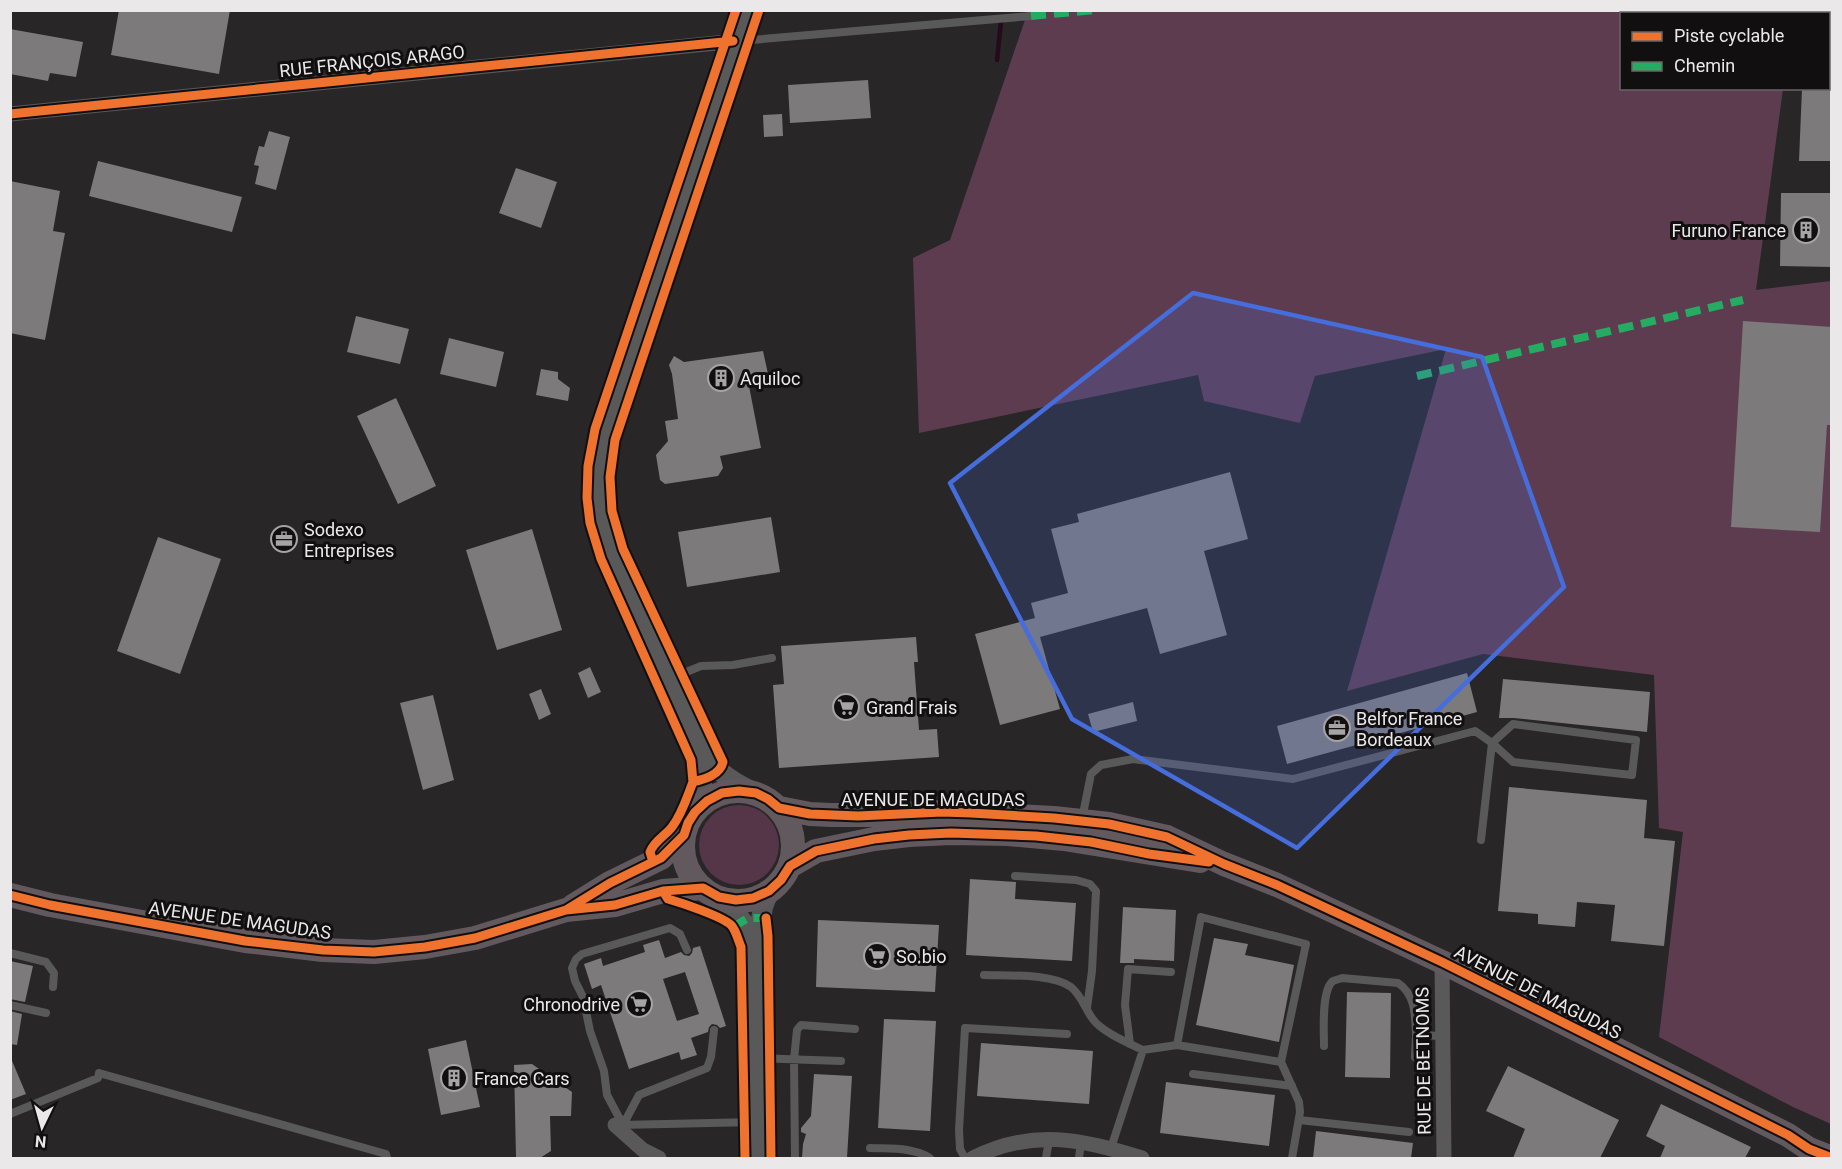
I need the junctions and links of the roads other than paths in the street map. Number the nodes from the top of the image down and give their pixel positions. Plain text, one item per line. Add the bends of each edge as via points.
1 (747, 10) edge
2 (1031, 16) dead end
3 (736, 41) junction
4 (10, 114) edge
5 (772, 658) dead end
6 (668, 680) junction
7 (1492, 743) junction
8 (702, 755) junction
9 (756, 793) junction
10 (779, 808) junction
11 (695, 812) junction
12 (1082, 820) junction
13 (684, 835) junction
14 (1481, 840) dead end
15 (1224, 864) junction
16 (790, 866) junction
17 (1015, 876) dead end
18 (769, 891) junction
19 (711, 892) junction
20 (10, 895) edge
21 (10, 903) edge
22 (50, 905) junction
23 (566, 910) junction
24 (755, 938) junction
25 (687, 950) dead end
26 (10, 953) edge
27 (1442, 963) junction
28 (1171, 972) dead end
29 (984, 975) dead end
30 (53, 987) dead end
31 (10, 1005) edge
32 (1087, 1008) junction
33 (46, 1013) dead end
34 (855, 1029) dead end
35 (714, 1030) dead end
36 (1066, 1034) dead end
37 (1416, 1035) junction
38 (1442, 1036) junction
39 (1130, 1044) junction
40 (1177, 1045) junction
41 (1324, 1046) dead end
42 (1143, 1050) junction
43 (1415, 1057) dead end
44 (755, 1058) junction
45 (794, 1059) junction
46 (841, 1061) dead end
47 (1281, 1062) junction
48 (1193, 1074) dead end
49 (1292, 1086) junction
50 (10, 1114) edge
51 (1299, 1120) junction
52 (755, 1122) junction
53 (619, 1125) junction
54 (1409, 1132) dead end
55 (1788, 1135) junction
56 (1049, 1138) junction
57 (1081, 1142) junction
58 (1832, 1146) edge
59 (870, 1148) dead end
60 (1111, 1148) junction
61 (387, 1158) edge
62 (658, 1158) edge
63 (756, 1158) edge
64 (795, 1158) edge
65 (930, 1158) edge
66 (964, 1158) edge
67 (972, 1158) edge
68 (1047, 1158) edge
69 (1079, 1158) edge
70 (1142, 1158) edge
71 (1292, 1158) edge
72 (1444, 1158) edge
73 (1832, 1158) edge

1 - 3 street
2 - 3 lane
3 - 4 street, RUE FRANÇOIS ARAGO
3 - 6 street via 605,438 598,476 599,512 607,547
5 - 6 lane via 701,666
6 - 8 street
7 - 7 lane via 1513,762 1632,775 1636,740 1513,724
7 - 12 lane via 1475,731 1293,779 1133,759 1101,765 1091,774
7 - 14 lane
8 - 9 street via 734,783
8 - 11 street via 702,790
9 - 10 main road
9 - 11 main road via 722,793
10 - 12 main road, AVENUE DE MAGUDAS via 831,815 951,812
10 - 16 main road via 793,835
11 - 13 main road
12 - 15 main road, AVENUE DE MAGUDAS via 1167,837
13 - 19 main road via 683,850 693,877
13 - 23 main road, AVENUE DE MAGUDAS via 661,858
15 - 16 main road, AVENUE DE MAGUDAS via 1064,839 951,833 874,839 816,851
15 - 27 main road, AVENUE DE MAGUDAS
16 - 18 main road
17 - 32 lane via 1076,880 1090,884 1096,891
18 - 19 main road via 736,900
18 - 24 street
19 - 23 main road, AVENUE DE MAGUDAS via 663,891 615,904
19 - 24 street via 734,911
20 - 22 main road, AVENUE DE MAGUDAS
21 - 22 main road, AVENUE DE MAGUDAS
22 - 23 main road, AVENUE DE MAGUDAS via 245,941 323,951 374,952 474,938
24 - 44 street
25 - 53 lane via 680,934 670,928 582,954 572,968
26 - 30 lane via 46,962 54,974
27 - 38 street, RUE DE BETNOMS
27 - 55 main road, AVENUE DE MAGUDAS
28 - 39 lane via 1128,969 1125,1005
29 - 32 lane via 1056,980 1071,987
31 - 33 lane
32 - 39 lane via 1092,1020
34 - 45 lane via 801,1025 796,1030
35 - 53 lane via 707,1068 639,1095
36 - 66 lane via 965,1028 959,1130
37 - 38 lane
37 - 41 lane via 1412,999 1406,988 1389,981 1342,978 1334,980 1325,996
37 - 43 lane
38 - 72 street, RUE DE BETNOMS
39 - 42 lane
40 - 42 lane
40 - 47 lane
40 - 47 lane via 1201,917 1306,944
42 - 60 lane
44 - 45 lane
44 - 52 street
45 - 46 lane
45 - 64 lane
47 - 49 lane
48 - 49 lane
49 - 51 lane via 1299,1102
50 - 61 lane via 98,1078 99,1073 386,1154
51 - 54 lane
51 - 71 lane
52 - 53 lane
52 - 63 street
53 - 62 street via 643,1150
55 - 58 main road, AVENUE DE MAGUDAS
55 - 73 main road, AVENUE DE MAGUDAS
56 - 57 street
56 - 67 street via 1018,1142
56 - 68 lane
57 - 60 street
57 - 69 lane
59 - 65 lane via 908,1150
60 - 70 street

